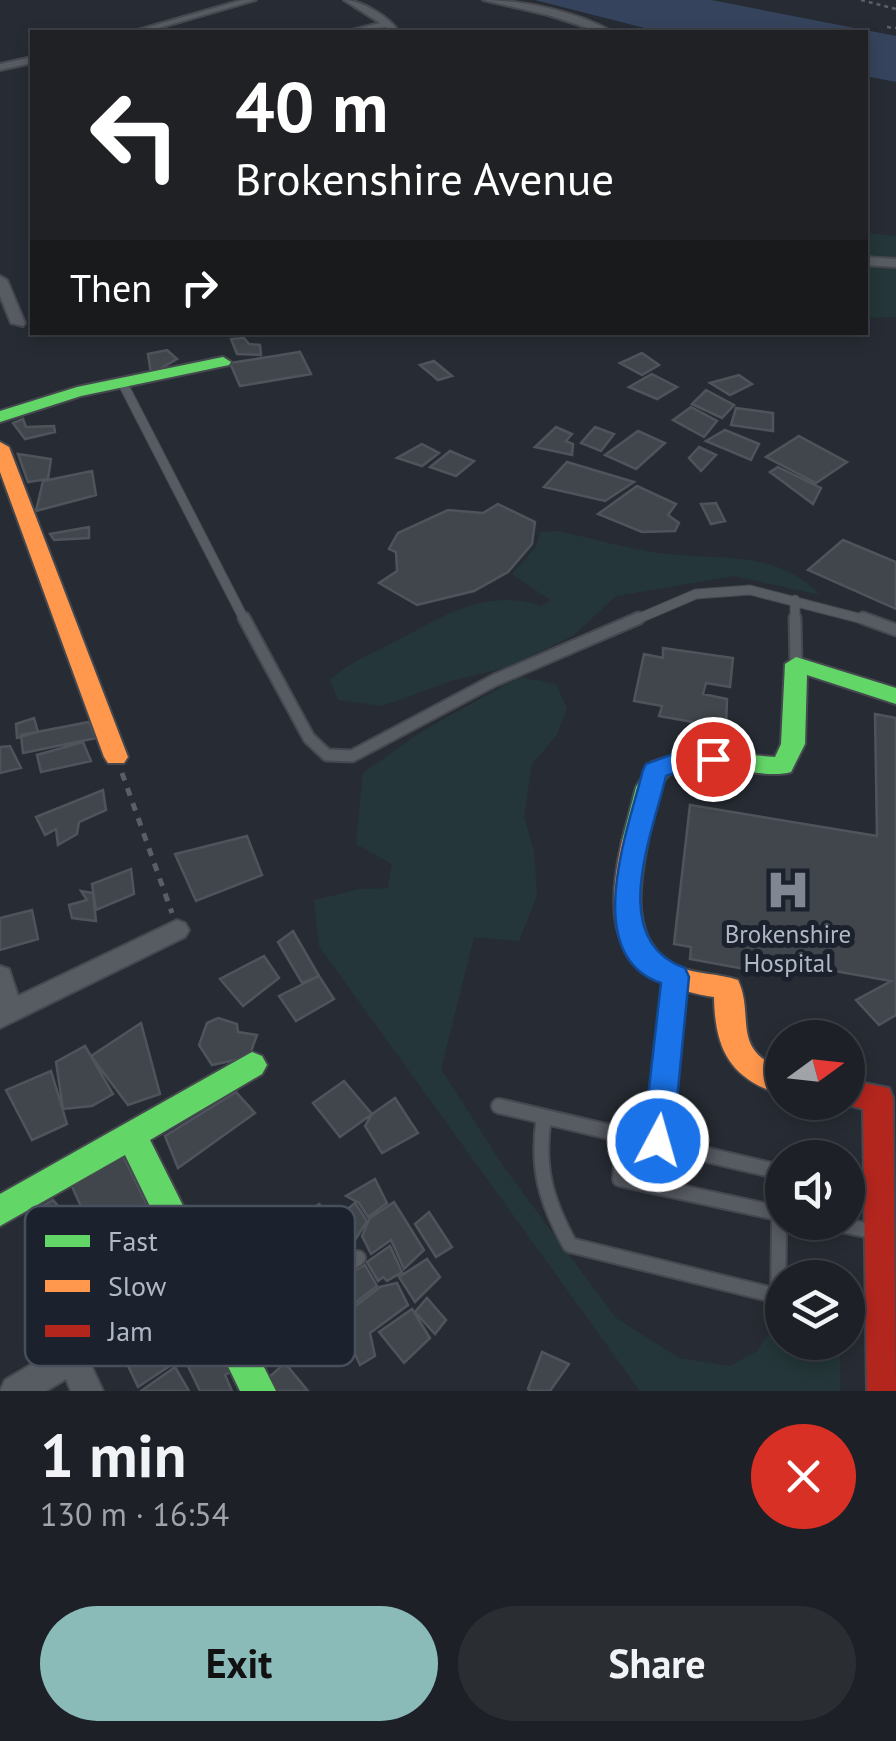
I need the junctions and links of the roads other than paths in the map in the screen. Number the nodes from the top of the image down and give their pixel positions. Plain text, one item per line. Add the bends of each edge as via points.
1 (252, 0) edge
2 (349, 0) edge
3 (366, 0) edge
4 (486, 0) edge
5 (391, 28) edge
6 (143, 30) edge
7 (596, 30) edge
8 (30, 60) edge
9 (0, 67) edge
10 (868, 260) edge
11 (896, 263) edge
12 (0, 280) edge
13 (18, 323) dead end
14 (223, 362) dead end
15 (122, 382) junction
16 (0, 416) edge
17 (0, 447) edge
18 (795, 600) junction
19 (896, 630) edge
20 (796, 664) junction
21 (896, 696) edge
22 (116, 757) road end
23 (178, 930) road end
24 (0, 976) edge
25 (675, 977) junction
26 (5, 1014) edge
27 (252, 1065) dead end
28 (765, 1077) edge
29 (865, 1096) edge
30 (499, 1106) dead end
31 (544, 1117) junction
32 (131, 1134) junction
33 (624, 1134) junction
34 (658, 1141) junction
35 (765, 1168) edge
36 (166, 1206) edge
37 (765, 1210) edge
38 (0, 1211) edge
39 (865, 1230) edge
40 (882, 1234) junction
41 (358, 1258) dead end
42 (355, 1260) edge
43 (765, 1293) edge
44 (865, 1316) edge
45 (883, 1320) junction
46 (58, 1366) edge
47 (76, 1366) edge
48 (246, 1366) edge
49 (16, 1391) edge
50 (87, 1391) edge
51 (258, 1391) edge
52 (885, 1391) edge

1 - 6 street
2 - 3 street
2 - 5 street
4 - 7 street
8 - 9 street
10 - 11 street
12 - 13 street
14 - 15 street
15 - 16 street
15 - 18 lane via 308,738 327,755 368,750 495,680 696,594 750,590
17 - 22 street
18 - 19 lane
18 - 20 lane
20 - 21 street
20 - 25 street via 794,744 783,766 758,769 684,758 652,778 626,913 638,948
23 - 26 street
24 - 26 street
25 - 28 street via 728,988 731,1049
25 - 34 lane
27 - 32 street
29 - 40 street via 878,1098
30 - 31 lane
31 - 33 lane
31 - 43 lane via 536,1162 570,1246
32 - 36 street
32 - 38 street
33 - 34 lane
33 - 37 lane via 620,1179
34 - 35 lane
39 - 40 lane
40 - 45 street
41 - 42 lane
44 - 45 lane
45 - 52 street
46 - 49 street
47 - 50 street
48 - 51 street

